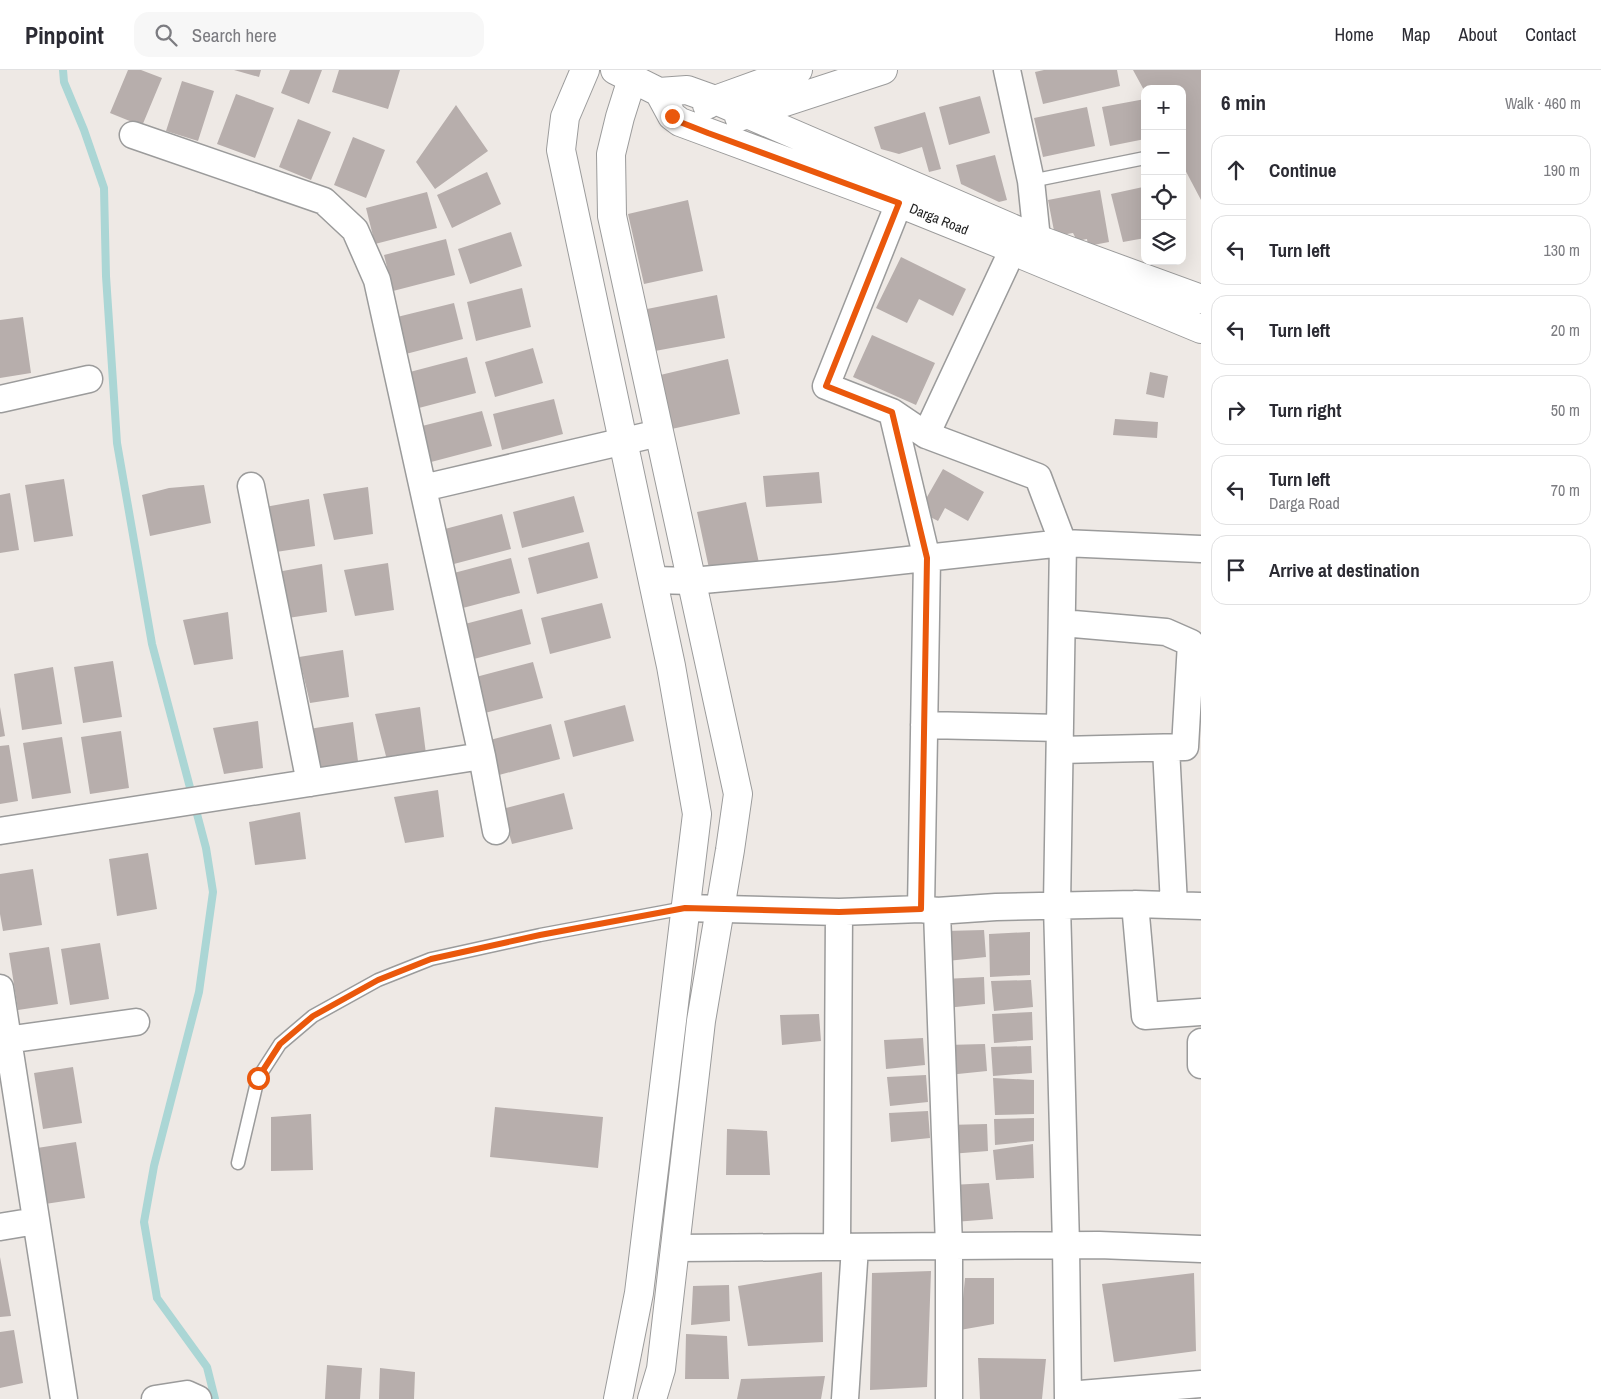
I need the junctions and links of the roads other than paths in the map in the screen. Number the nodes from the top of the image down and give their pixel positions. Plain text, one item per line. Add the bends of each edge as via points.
1 (585, 70) edge
2 (798, 70) edge
3 (882, 70) edge
4 (1007, 70) edge
5 (624, 75) edge
6 (659, 92) junction
7 (714, 100) junction
8 (747, 114) junction
9 (680, 122) junction
10 (708, 133) junction
11 (133, 135) dead end
12 (1141, 159) edge
13 (1030, 180) junction
14 (899, 203) junction
15 (1025, 244) junction
16 (1201, 299) edge
17 (1201, 329) edge
18 (89, 379) dead end
19 (0, 399) edge
20 (892, 412) junction
21 (659, 433) junction
22 (926, 434) junction
23 (623, 441) junction
24 (251, 486) dead end
25 (423, 488) junction
26 (1063, 543) junction
27 (1201, 550) edge
28 (927, 558) junction
29 (652, 580) junction
30 (692, 581) junction
31 (1062, 623) junction
32 (924, 725) junction
33 (1060, 739) junction
34 (1166, 748) junction
35 (482, 756) junction
36 (310, 783) junction
37 (496, 831) dead end
38 (0, 832) edge
39 (1135, 904) junction
40 (1174, 905) junction
41 (1057, 906) junction
42 (1201, 906) edge
43 (685, 908) junction
44 (720, 909) junction
45 (929, 910) junction
46 (839, 912) junction
47 (0, 988) edge
48 (1201, 1012) edge
49 (136, 1022) dead end
50 (4, 1041) edge
51 (1201, 1042) edge
52 (1201, 1065) edge
53 (238, 1162) dead end
54 (36, 1221) junction
55 (0, 1227) edge
56 (1066, 1245) junction
57 (846, 1246) junction
58 (949, 1246) junction
59 (675, 1248) junction
60 (1201, 1249) edge
61 (1201, 1384) edge
62 (193, 1397) edge
63 (1068, 1397) edge
64 (949, 1398) edge
65 (64, 1399) edge
66 (155, 1399) edge
67 (618, 1399) edge
68 (652, 1399) edge
69 (845, 1399) edge

1 - 23 street via 566,116 561,150
2 - 7 street
3 - 8 street
4 - 13 street
5 - 6 street, Darga Road
5 - 21 street via 620,117 611,154 612,216
6 - 7 street, Darga Road via 688,90
6 - 9 street via 672,116
7 - 8 street, Darga Road
7 - 9 street
8 - 10 street
8 - 15 street, Darga Road
9 - 10 street, Darga Road
10 - 14 street, Darga Road
11 - 25 street via 324,201 355,230 377,280
12 - 13 lane
13 - 15 street
14 - 15 street, Darga Road
14 - 20 street via 826,386
15 - 16 street, Darga Road
15 - 17 street, Darga Road via 1025,256
15 - 22 street
18 - 19 street
20 - 22 street
20 - 28 street
21 - 23 street
21 - 30 street
22 - 26 street via 1038,477
23 - 25 street
23 - 29 street
24 - 36 street
25 - 35 street
26 - 27 street
26 - 28 street
26 - 31 street
28 - 30 street
28 - 32 street
29 - 30 street
29 - 43 street via 697,814
30 - 44 street via 738,794
31 - 33 street
31 - 34 street via 1166,632 1191,643 1185,747
32 - 33 street
32 - 45 street
33 - 34 street
33 - 41 street
34 - 40 street
35 - 36 street
35 - 37 street
36 - 38 street
39 - 40 street
39 - 41 street
39 - 48 street via 1145,1016
40 - 42 street
41 - 45 street
41 - 56 street
43 - 44 street
43 - 53 lane via 431,959 378,980 313,1016 280,1044 258,1078
43 - 67 street via 639,1293
44 - 46 street
44 - 59 street via 701,1021
45 - 46 street
45 - 58 street
46 - 57 street
47 - 50 street
49 - 50 street
50 - 54 street
51 - 52 street
54 - 55 street
54 - 65 street
56 - 58 street
56 - 60 street
56 - 63 street
57 - 58 street
57 - 59 street
57 - 69 street
58 - 64 street
59 - 68 street via 661,1369
61 - 63 street
62 - 66 street

